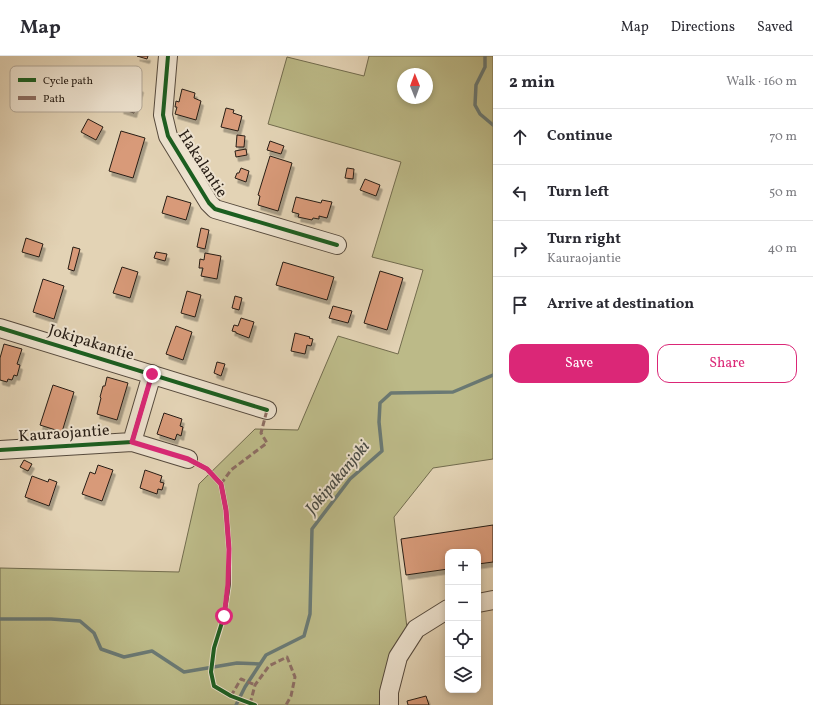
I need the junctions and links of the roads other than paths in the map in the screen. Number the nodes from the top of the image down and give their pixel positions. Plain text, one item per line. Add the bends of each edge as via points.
1 (168, 56) edge
2 (337, 245) dead end
3 (0, 328) edge
4 (152, 374) junction
5 (267, 410) dead end
6 (132, 442) junction
7 (0, 450) edge
8 (188, 459) dead end
9 (493, 600) edge
10 (481, 602) edge
11 (445, 611) edge
12 (390, 705) edge

1 - 2 street, Hakalantie via 163,115 168,136 209,203 215,209
3 - 4 street, Jokipakantie
4 - 5 street, Jokipakantie
4 - 6 street, Kauraojantie
6 - 7 street, Kauraojantie
6 - 8 street
9 - 10 street
11 - 12 street via 416,629 398,657 389,692

